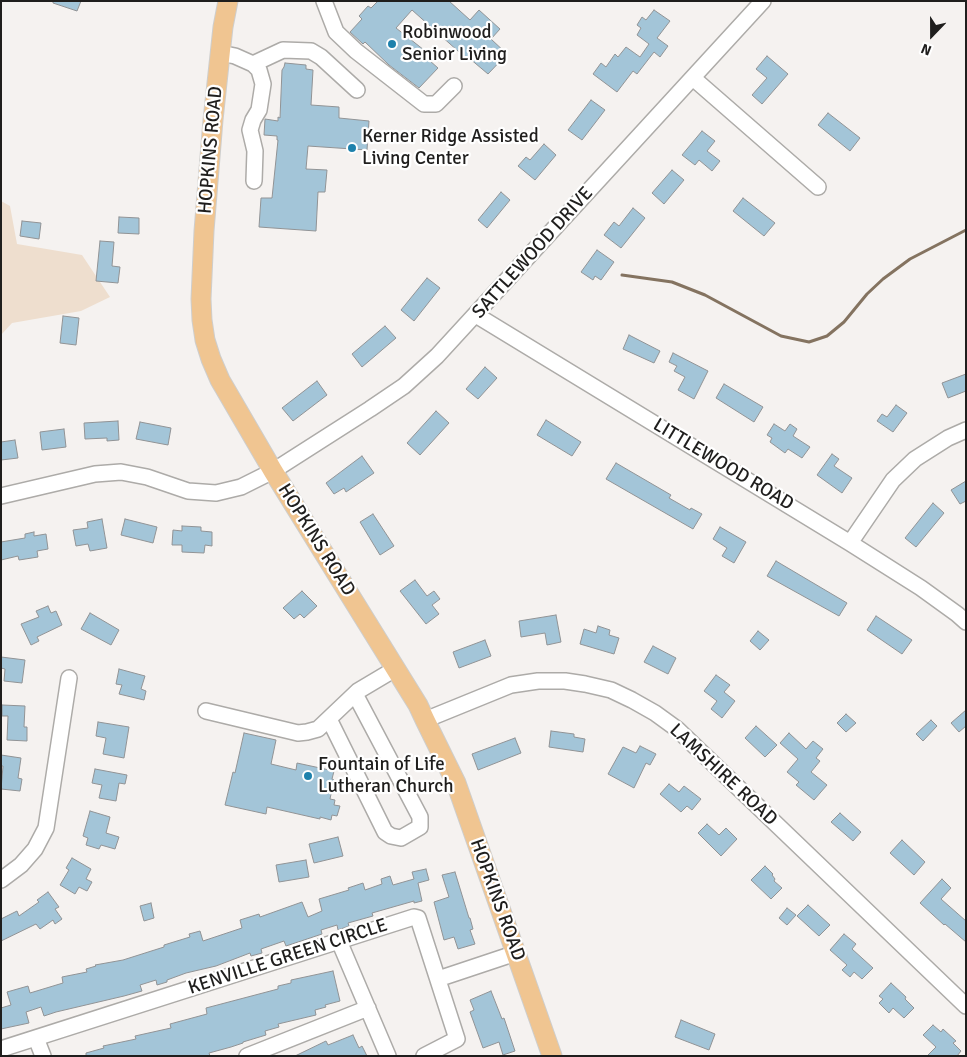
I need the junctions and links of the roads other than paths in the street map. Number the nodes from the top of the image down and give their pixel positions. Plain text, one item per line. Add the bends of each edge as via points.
1 (228, 1) edge
2 (324, 1) edge
3 (763, 1) edge
4 (220, 53) junction
5 (254, 64) junction
6 (693, 78) junction
7 (454, 86) dead end
8 (357, 90) dead end
9 (254, 180) dead end
10 (818, 187) dead end
11 (476, 316) junction
12 (966, 430) edge
13 (273, 471) junction
14 (1, 496) edge
15 (850, 543) junction
16 (966, 622) edge
17 (396, 669) junction
18 (69, 678) dead end
19 (355, 694) junction
20 (206, 711) dead end
21 (329, 719) junction
22 (426, 720) junction
23 (1, 880) edge
24 (339, 941) junction
25 (516, 953) junction
26 (438, 979) junction
27 (966, 1006) edge
28 (368, 1008) junction
29 (36, 1038) junction
30 (1, 1049) edge
31 (43, 1056) edge
32 (247, 1056) edge
33 (388, 1056) edge
34 (424, 1056) edge
35 (552, 1056) edge

1 - 4 main road, HOPKINS ROAD
2 - 7 street via 336,32 424,104 436,104
3 - 6 street, SATTLEWOOD DRIVE
4 - 5 street
4 - 13 main road, HOPKINS ROAD via 204,231 202,320 205,340 220,380
5 - 8 street via 283,50 311,51
5 - 9 street via 262,84 259,110 250,130 255,150
6 - 10 street
6 - 11 street, SATTLEWOOD DRIVE
11 - 13 street, SATTLEWOOD DRIVE via 404,386
11 - 15 street, LITTLEWOOD ROAD
12 - 15 street via 915,459 893,480
13 - 14 street, SATTLEWOOD DRIVE via 241,487 216,493 188,491 121,472 95,474
13 - 17 main road, HOPKINS ROAD
15 - 16 street, LITTLEWOOD ROAD via 921,588
17 - 19 street
17 - 22 main road, HOPKINS ROAD
18 - 23 street via 46,828 35,849
19 - 21 street
19 - 21 street via 420,817 420,826 401,838 385,832
20 - 21 street via 298,732 318,729
22 - 25 main road, HOPKINS ROAD via 456,784
22 - 27 street, LAMSHIRE ROAD via 511,685 538,681 585,684 611,690 632,700 677,729
24 - 26 street, KENVILLE GREEN CIRCLE via 414,916 418,918
24 - 28 street
24 - 29 street, KENVILLE GREEN CIRCLE
25 - 26 street
25 - 35 main road, HOPKINS ROAD
26 - 34 street, KENVILLE GREEN CIRCLE via 458,1039
28 - 32 street
28 - 33 street
29 - 30 street, KENVILLE GREEN CIRCLE
29 - 31 street

